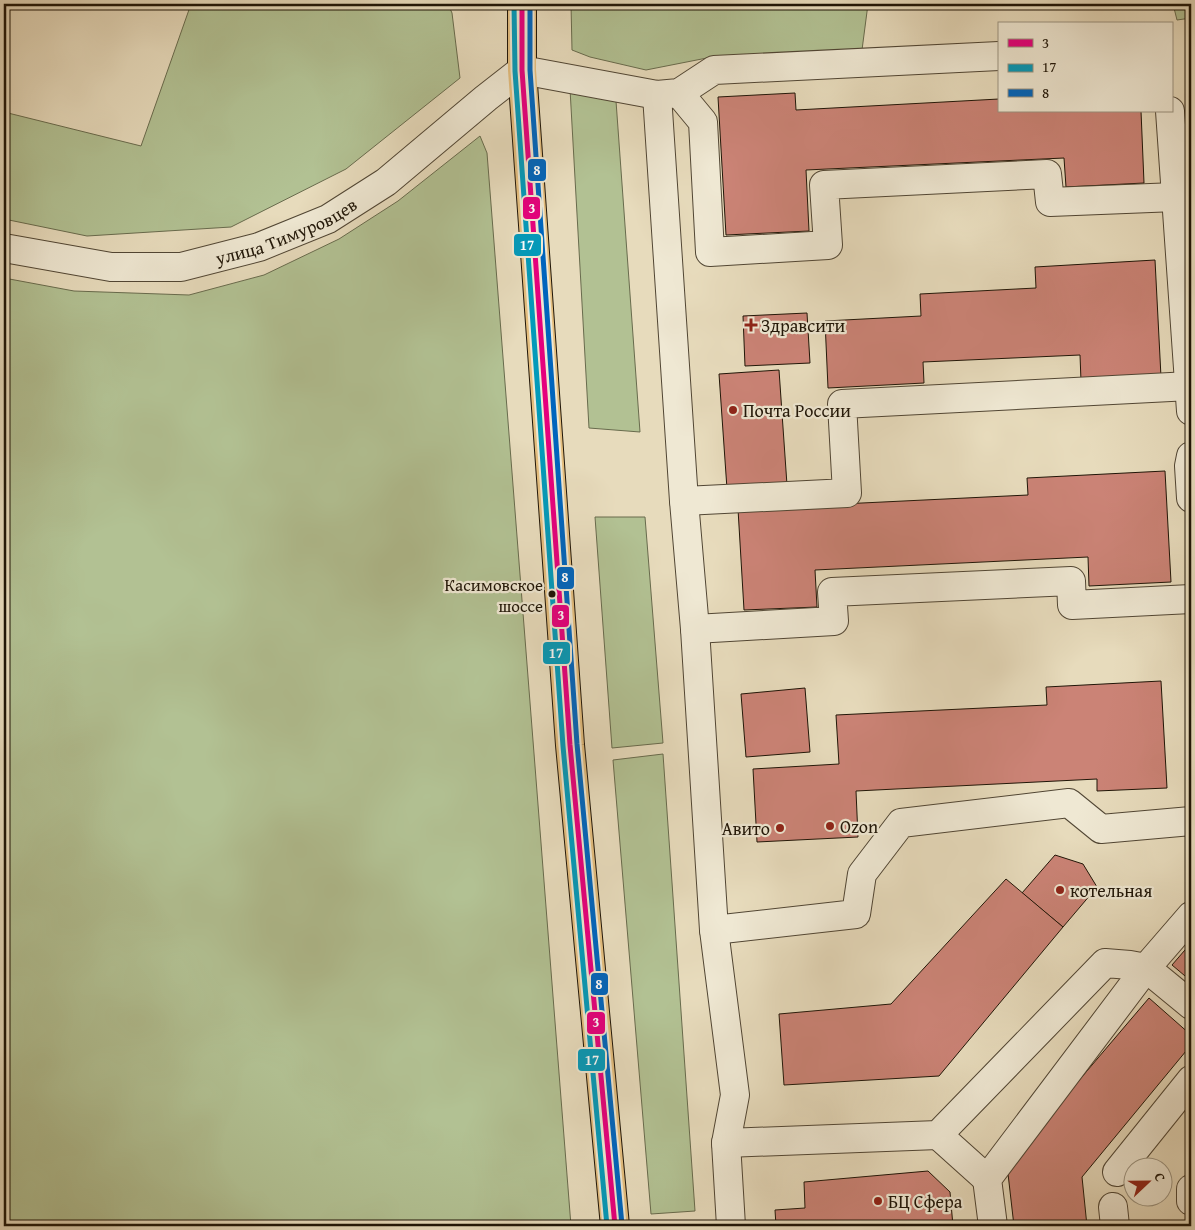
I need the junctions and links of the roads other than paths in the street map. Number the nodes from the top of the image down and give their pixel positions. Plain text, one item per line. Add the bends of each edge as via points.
1 (522, 4) edge
2 (998, 56) edge
3 (522, 70) junction
4 (668, 94) junction
5 (1177, 114) edge
6 (1176, 197) junction
7 (4, 248) edge
8 (1189, 344) edge
9 (1190, 399) edge
10 (1191, 456) edge
11 (1191, 498) edge
12 (684, 501) junction
13 (1191, 599) edge
14 (695, 629) junction
15 (1191, 821) edge
16 (1191, 916) edge
17 (714, 930) junction
18 (1146, 968) junction
19 (1191, 1005) edge
20 (1191, 1080) edge
21 (938, 1135) junction
22 (726, 1143) junction
23 (1117, 1172) dead end
24 (987, 1179) junction
25 (1191, 1189) edge
26 (1191, 1202) edge
27 (615, 1226) edge
28 (731, 1226) edge
29 (993, 1226) edge

1 - 3 main road
2 - 4 street via 714,70
3 - 4 street
3 - 7 street, улица Тимуровцев via 386,182 328,219 259,247 181,267 111,267
3 - 27 main road via 570,745
4 - 6 street via 703,122 710,252 828,245 824,185 1047,174 1050,202
4 - 12 street
5 - 6 street
6 - 8 street
8 - 9 street
9 - 12 street via 842,404 847,493
10 - 11 street
12 - 14 street
13 - 14 street via 1072,605 1071,581 832,592 834,620
14 - 17 street
15 - 17 street via 1100,829 1068,803 901,823 862,874 856,914
16 - 18 street
17 - 22 street via 735,1095
18 - 19 street
18 - 21 street via 1105,963
18 - 24 street
20 - 23 street
21 - 22 street
21 - 24 street
22 - 28 street
24 - 29 street
25 - 26 street

